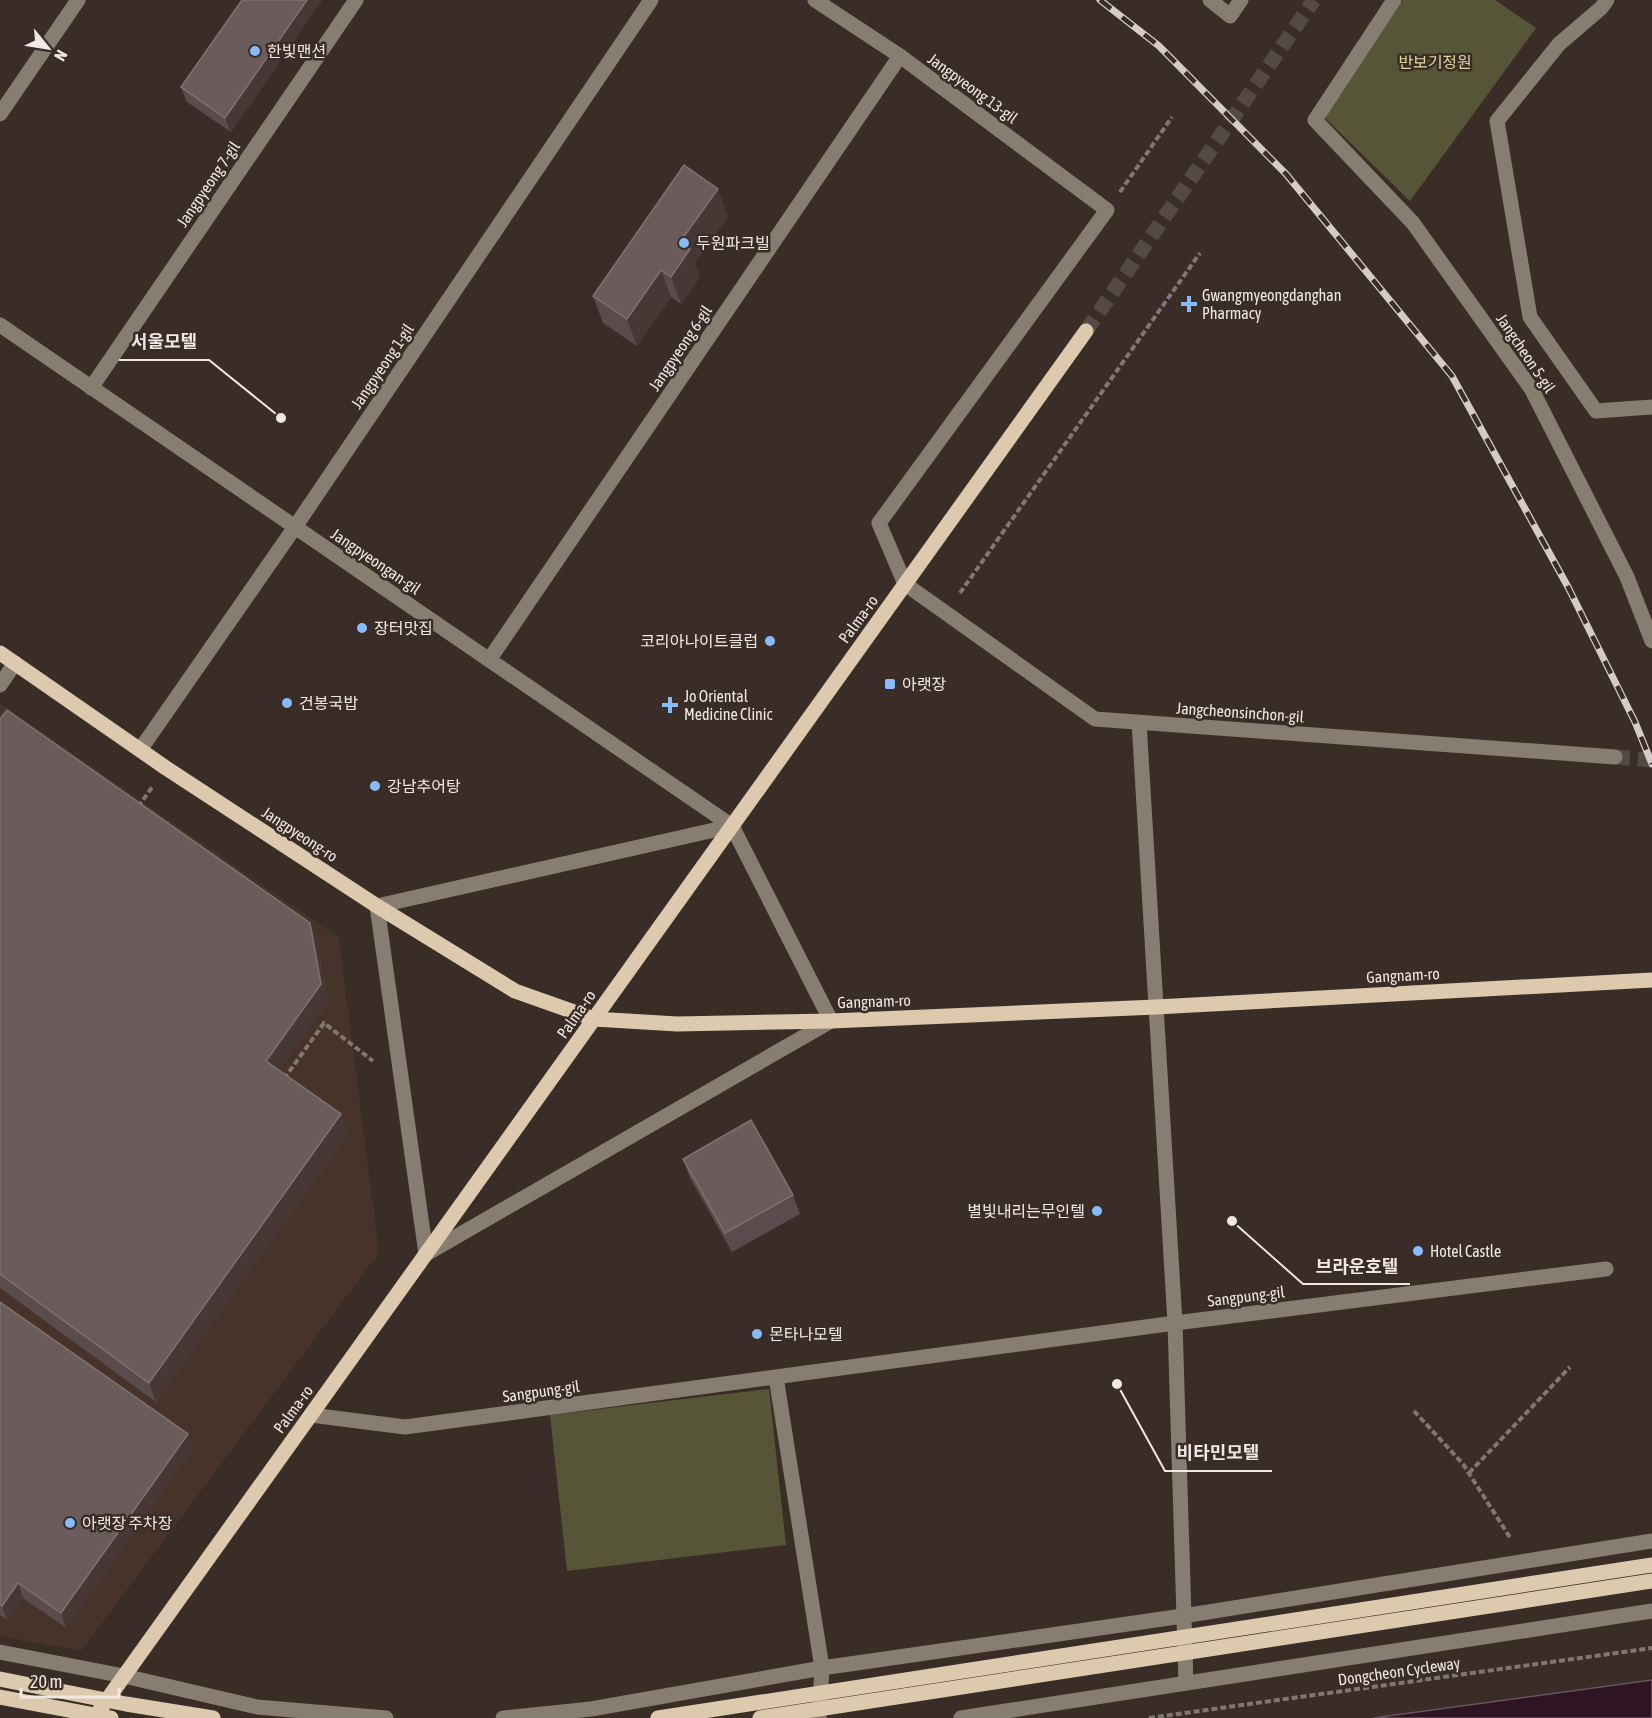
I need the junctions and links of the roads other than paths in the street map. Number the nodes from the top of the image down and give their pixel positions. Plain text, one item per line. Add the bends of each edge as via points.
1 (78, 0) edge
2 (356, 0) edge
3 (651, 0) edge
4 (815, 0) edge
5 (1210, 0) edge
6 (1241, 0) edge
7 (1394, 0) edge
8 (1607, 0) edge
9 (900, 56) junction
10 (0, 114) edge
11 (0, 325) edge
12 (1086, 331) tunnel mouth
13 (91, 388) junction
14 (1652, 407) edge
15 (295, 527) junction
16 (905, 584) junction
17 (1652, 640) edge
18 (0, 653) edge
19 (489, 660) junction
20 (15, 663) junction
21 (0, 686) edge
22 (1139, 722) junction
23 (141, 750) junction
24 (1615, 757) tunnel mouth
25 (732, 826) junction
26 (377, 906) junction
27 (1652, 980) edge
28 (1156, 1007) junction
29 (594, 1019) junction
30 (831, 1021) junction
31 (426, 1254) junction
32 (1606, 1269) dead end
33 (1175, 1323) junction
34 (776, 1377) junction
35 (311, 1415) junction
36 (1652, 1541) edge
37 (1652, 1565) edge
38 (1652, 1581) edge
39 (1652, 1611) edge
40 (1183, 1616) junction
41 (0, 1652) edge
42 (822, 1668) junction
43 (124, 1676) junction
44 (0, 1679) edge
45 (1186, 1683) junction
46 (0, 1697) edge
47 (94, 1718) edge
48 (111, 1718) edge
49 (213, 1718) edge
50 (386, 1718) edge
51 (503, 1718) edge
52 (658, 1718) edge
53 (760, 1718) edge
54 (819, 1718) edge
55 (961, 1718) edge

1 - 10 street
2 - 13 street, Jangpyeong 7-gil
3 - 15 street, Jangpyeong 1-gil
4 - 9 street, Jangpyeong 13-gil
5 - 6 street via 1230,16
7 - 17 street, Jangcheon 5-gil via 1316,120 1413,223 1532,390 1627,577
8 - 14 street via 1559,44 1497,121 1530,317 1596,411
9 - 16 street, Jangpyeong 13-gil via 1107,210 879,523
9 - 19 street, Jangpyeong 6-gil
11 - 13 street, Jangpyeongan-gil
12 - 16 main road, Palma-ro
13 - 15 street, Jangpyeongan-gil
15 - 19 street, Jangpyeongan-gil
15 - 23 street, Jangpyeong 1-gil
16 - 22 street, Jangcheonsinchon-gil via 1095,719
16 - 25 main road, Palma-ro
18 - 20 main road, Jangpyeong-ro
19 - 25 street, Jangpyeongan-gil
20 - 21 street
20 - 23 main road, Jangpyeong-ro
22 - 24 street, Jangcheonsinchon-gil
22 - 28 street
23 - 26 main road, Jangpyeong-ro
25 - 26 street
25 - 29 main road, Palma-ro
25 - 30 street
26 - 29 main road, Jangpyeong-ro via 515,991
26 - 31 street
27 - 28 main road, Gangnam-ro
28 - 30 main road, Gangnam-ro
28 - 33 street
29 - 30 main road, Gangnam-ro via 677,1024
29 - 31 main road, Palma-ro
30 - 31 street
31 - 35 main road, Palma-ro
32 - 33 street, Sangpung-gil
33 - 34 street, Sangpung-gil
33 - 40 street
34 - 35 street, Sangpung-gil via 405,1427
34 - 42 street
35 - 43 main road, Palma-ro
36 - 40 street
37 - 52 main road, bridge
38 - 53 main road, bridge
39 - 45 street
40 - 42 street
40 - 45 street
41 - 43 street
42 - 51 street via 591,1709
42 - 54 street
43 - 47 main road, Palma-ro
43 - 50 street via 257,1707
44 - 49 main road, bridge
45 - 55 street
46 - 48 main road, bridge

